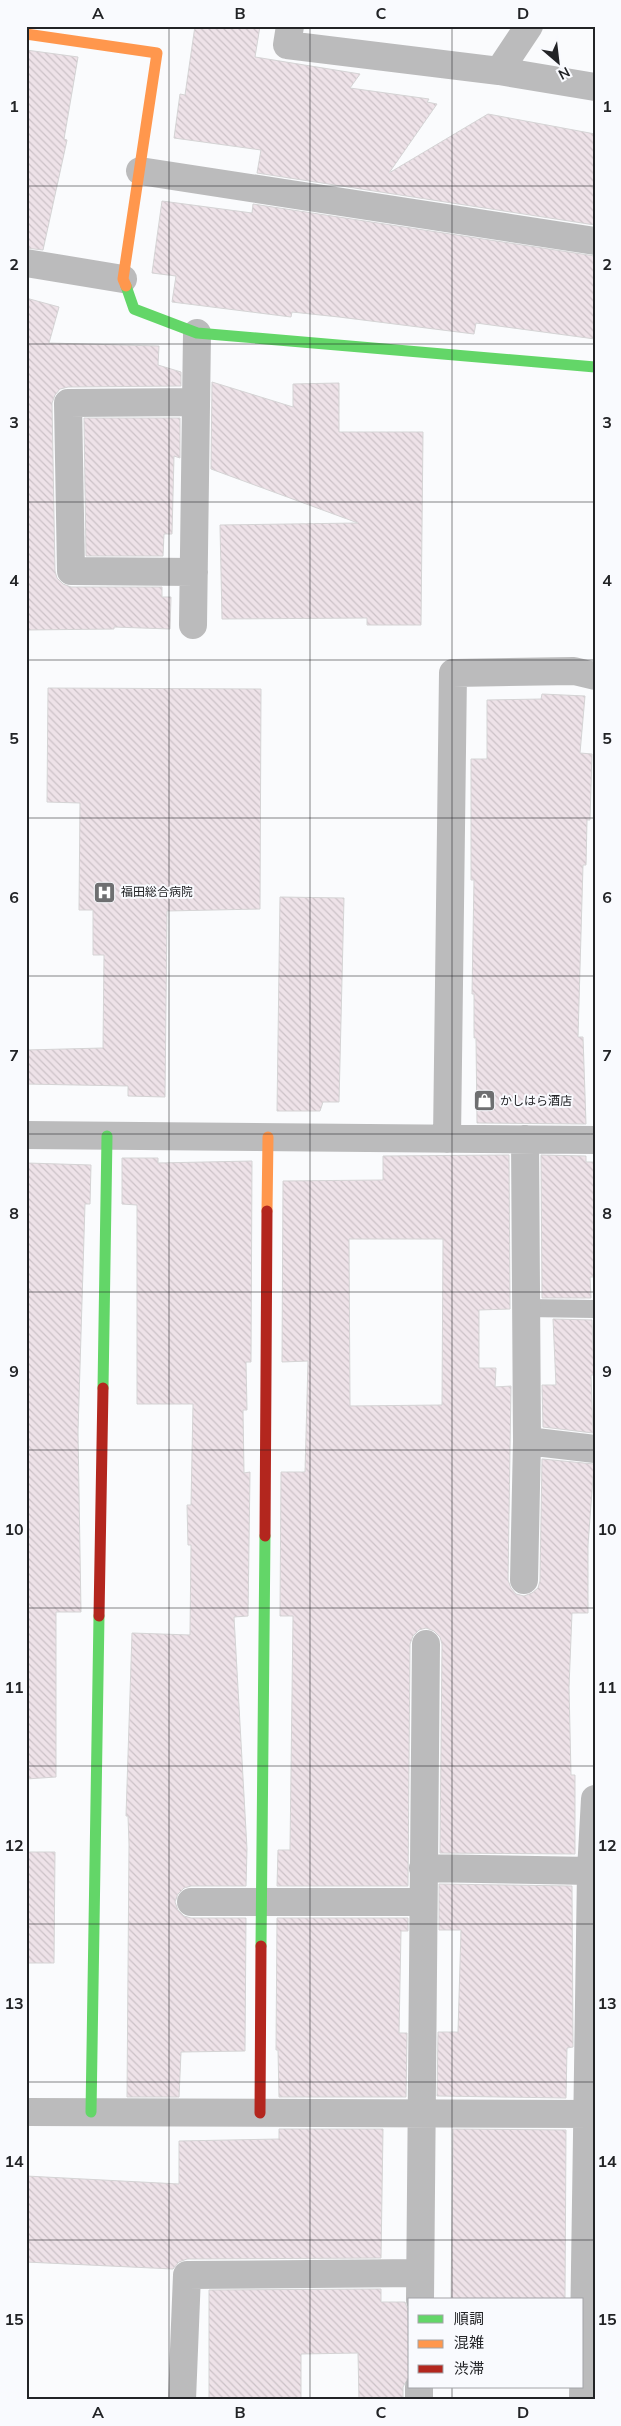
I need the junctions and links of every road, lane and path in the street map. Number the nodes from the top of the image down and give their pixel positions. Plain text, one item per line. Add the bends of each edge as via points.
1 (290, 26) edge
2 (529, 26) edge
3 (26, 34) edge
4 (499, 71) junction
5 (595, 86) edge
6 (140, 170) junction
7 (595, 241) edge
8 (26, 263) edge
9 (123, 279) junction
10 (197, 333) junction
11 (595, 367) edge
12 (196, 402) junction
13 (194, 572) junction
14 (193, 625) dead end
15 (595, 676) edge
16 (26, 1135) edge
17 (107, 1136) junction
18 (268, 1137) junction
19 (446, 1139) junction
20 (526, 1139) junction
21 (595, 1140) edge
22 (526, 1308) junction
23 (595, 1309) edge
24 (527, 1441) junction
25 (595, 1449) edge
26 (524, 1580) dead end
27 (426, 1644) dead end
28 (595, 1800) edge
29 (423, 1868) junction
30 (592, 1871) junction
31 (191, 1902) dead end
32 (262, 1902) junction
33 (423, 1902) junction
34 (26, 2112) edge
35 (91, 2112) junction
36 (260, 2113) junction
37 (420, 2113) junction
38 (591, 2114) edge
39 (420, 2287) edge
40 (584, 2364) edge
41 (182, 2400) edge

1 - 4 street via 287,45
2 - 4 street
3 - 6 street via 157,53
4 - 5 street
6 - 7 street
6 - 9 street
8 - 9 street
9 - 10 street via 134,309
10 - 11 street
10 - 12 street
12 - 13 street
12 - 13 street via 68,403 71,571
13 - 14 street
15 - 19 street via 574,671 454,673
16 - 17 street
17 - 18 street
17 - 35 street
18 - 19 street
18 - 32 street
19 - 20 street
20 - 21 street
20 - 22 street
22 - 23 lane
22 - 24 street
24 - 25 street
24 - 26 street
27 - 29 street
28 - 30 street
29 - 30 street
29 - 33 street
30 - 38 street
31 - 32 street
32 - 33 street
32 - 36 street
33 - 37 street
34 - 35 street
35 - 36 street
36 - 37 street
37 - 38 street
37 - 39 street
38 - 40 street
39 - 41 street via 186,2275

